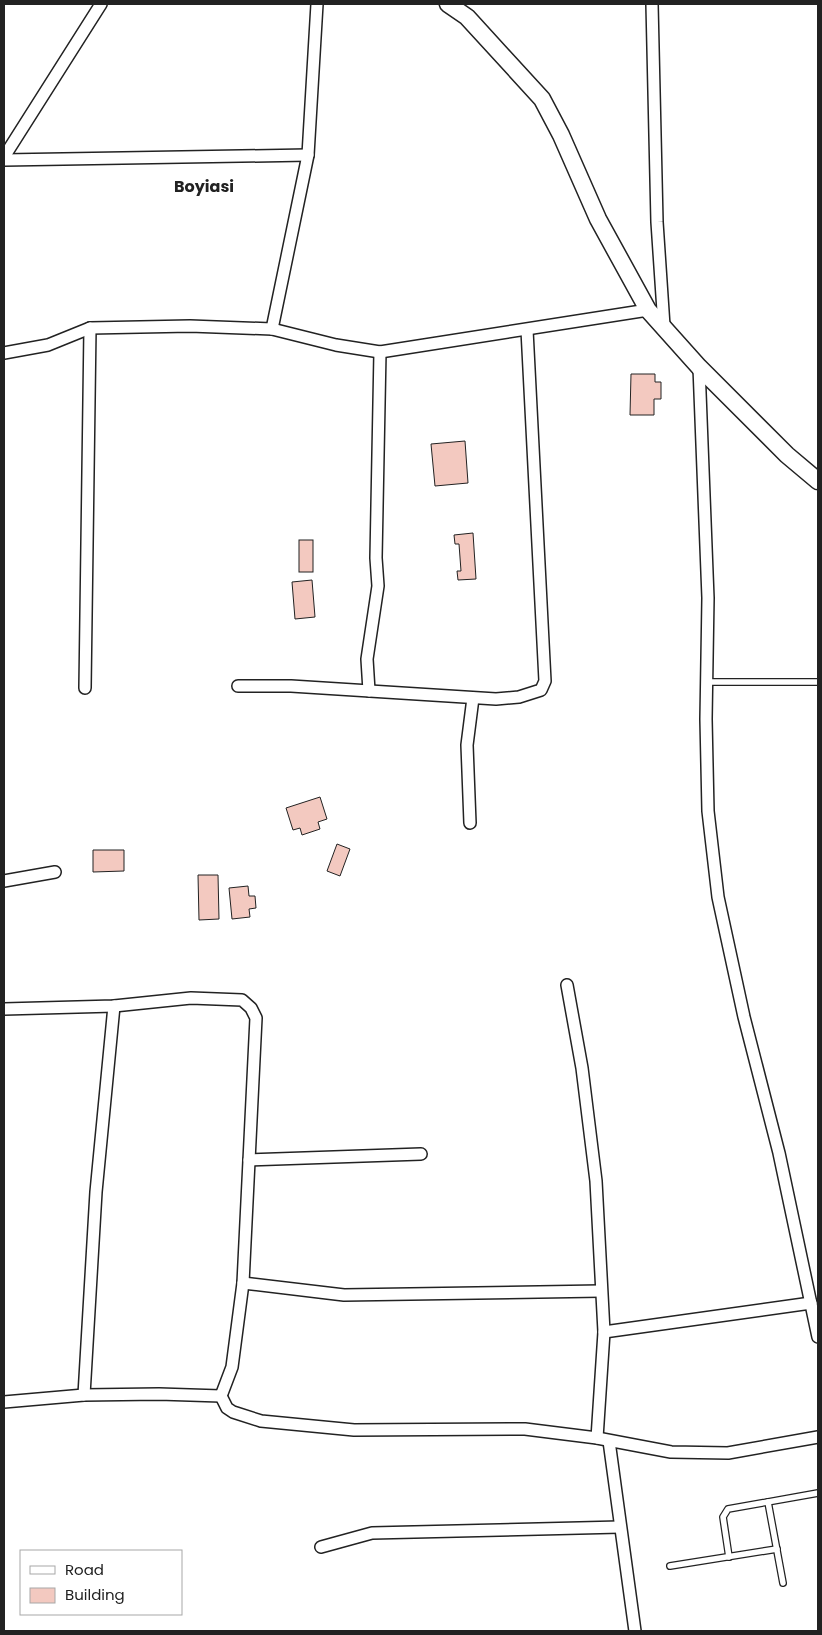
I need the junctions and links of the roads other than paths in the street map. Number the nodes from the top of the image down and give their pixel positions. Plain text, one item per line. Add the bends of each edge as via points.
1 (101, 4) edge
2 (317, 4) edge
3 (448, 4) edge
4 (652, 4) edge
5 (308, 155) junction
6 (4, 159) edge
7 (648, 310) junction
8 (664, 326) junction
9 (90, 328) junction
10 (272, 329) junction
11 (527, 330) junction
12 (380, 352) junction
13 (4, 354) edge
14 (700, 367) junction
15 (818, 481) edge
16 (707, 682) junction
17 (818, 682) edge
18 (238, 686) dead end
19 (85, 688) dead end
20 (369, 691) junction
21 (473, 698) junction
22 (470, 823) dead end
23 (55, 872) dead end
24 (4, 881) edge
25 (567, 985) dead end
26 (114, 1006) junction
27 (4, 1010) edge
28 (421, 1154) dead end
29 (249, 1160) junction
30 (243, 1283) junction
31 (601, 1291) junction
32 (811, 1303) junction
33 (604, 1332) junction
34 (818, 1338) edge
35 (84, 1395) junction
36 (221, 1396) junction
37 (4, 1402) edge
38 (818, 1436) edge
39 (597, 1438) junction
40 (609, 1442) junction
41 (818, 1494) edge
42 (768, 1502) junction
43 (620, 1527) junction
44 (321, 1548) dead end
45 (777, 1549) junction
46 (729, 1557) junction
47 (670, 1566) dead end
48 (783, 1583) dead end
49 (635, 1631) edge

1 - 6 street
2 - 5 street
3 - 7 street via 467,17 542,99 598,219
4 - 8 street via 657,222
5 - 6 street
5 - 10 street
7 - 8 street
7 - 11 street
8 - 14 street
9 - 10 street via 190,326
9 - 13 street via 48,345
9 - 19 street
10 - 12 street
11 - 12 street
11 - 21 street via 545,680 541,690 519,697
12 - 20 street via 378,586 368,652
14 - 15 street
14 - 16 street via 708,598
16 - 17 lane
16 - 32 street via 708,811 718,897 744,1017 780,1153
18 - 20 street
20 - 21 street
21 - 22 street via 467,745
23 - 24 street
25 - 31 street via 582,1068 596,1181
26 - 27 street
26 - 29 street via 191,998 242,1000 251,1008 256,1018
26 - 35 street via 96,1192
28 - 29 street
29 - 30 street
30 - 31 street via 344,1295
30 - 36 street via 232,1367
31 - 33 street
32 - 33 street
32 - 34 street
33 - 39 street
35 - 36 street
35 - 37 street
36 - 39 street via 233,1412 261,1421 354,1430 525,1430
38 - 40 street via 728,1453 671,1452
39 - 40 street
40 - 43 street
41 - 42 lane
42 - 45 lane
42 - 46 lane via 725,1511 723,1517
43 - 44 street via 372,1533
43 - 49 street
45 - 46 lane
45 - 48 lane
46 - 47 lane

